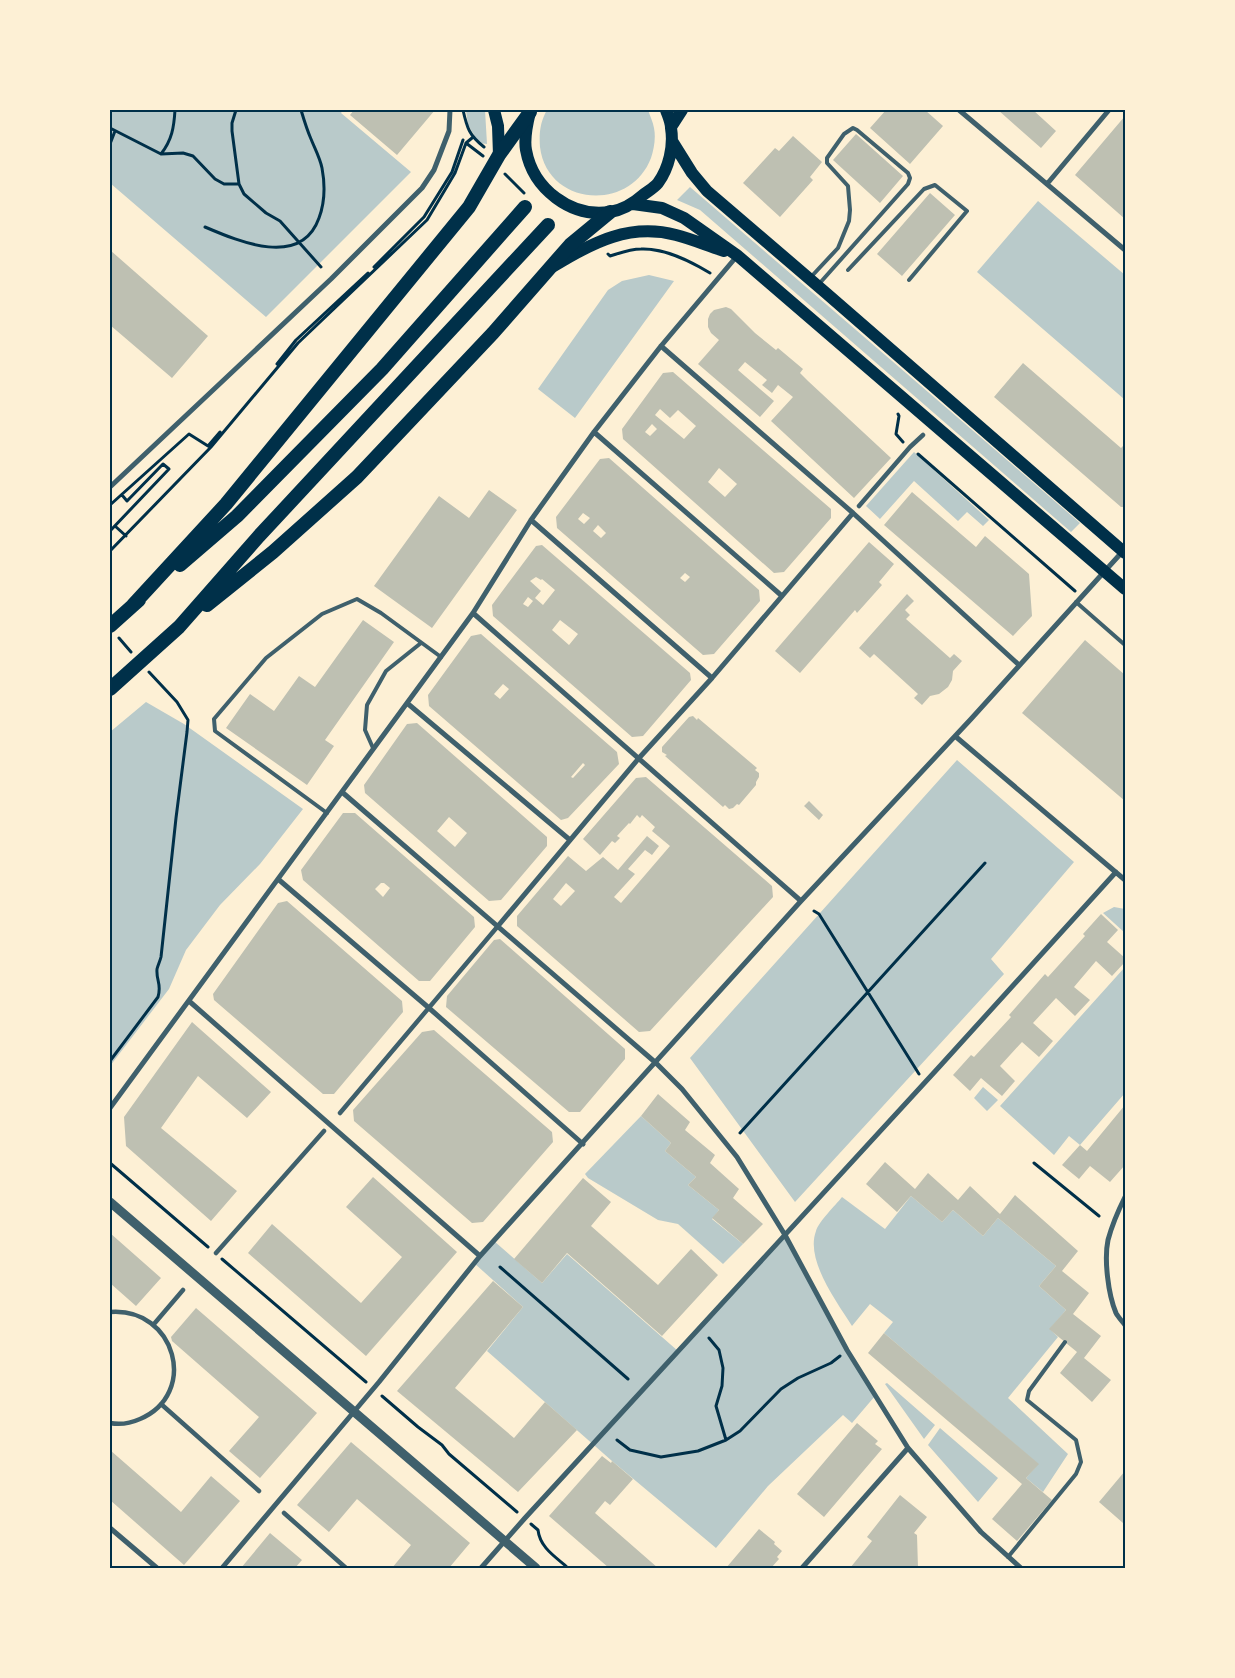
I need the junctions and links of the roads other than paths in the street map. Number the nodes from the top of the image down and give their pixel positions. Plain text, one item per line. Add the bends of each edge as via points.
1 (450, 110) edge
2 (494, 110) edge
3 (666, 110) edge
4 (682, 110) edge
5 (960, 110) edge
6 (1109, 110) edge
7 (531, 111) edge
8 (671, 128) junction
9 (672, 142) junction
10 (496, 159) junction
11 (1047, 184) junction
12 (525, 200) road end
13 (633, 204) junction
14 (610, 212) junction
15 (548, 225) dead end
16 (1125, 250) edge
17 (738, 256) junction
18 (550, 268) junction
19 (848, 270) dead end
20 (909, 280) dead end
21 (814, 283) junction
22 (661, 346) junction
23 (594, 432) junction
24 (923, 436) dead end
25 (110, 487) edge
26 (859, 506) dead end
27 (852, 513) junction
28 (531, 520) junction
29 (1124, 551) edge
30 (1105, 571) junction
31 (1125, 589) edge
32 (782, 596) junction
33 (1076, 602) junction
34 (133, 605) junction
35 (473, 613) junction
36 (110, 626) edge
37 (179, 627) junction
38 (421, 642) junction
39 (1125, 645) edge
40 (441, 657) junction
41 (1019, 665) junction
42 (712, 678) junction
43 (110, 689) edge
44 (407, 703) junction
45 (955, 736) junction
46 (373, 748) junction
47 (639, 758) junction
48 (342, 792) junction
49 (326, 813) junction
50 (570, 840) junction
51 (1116, 872) junction
52 (278, 879) junction
53 (1125, 880) edge
54 (801, 901) junction
55 (498, 926) junction
56 (189, 1001) junction
57 (429, 1008) junction
58 (656, 1063) junction
59 (110, 1108) edge
60 (340, 1113) dead end
61 (324, 1131) dead end
62 (583, 1144) junction
63 (1125, 1197) edge
64 (110, 1202) edge
65 (785, 1235) junction
66 (216, 1253) road end
67 (480, 1256) junction
68 (183, 1290) dead end
69 (110, 1312) edge
70 (154, 1324) junction
71 (1125, 1325) edge
72 (1065, 1342) dead end
73 (161, 1404) junction
74 (354, 1410) junction
75 (110, 1423) edge
76 (908, 1448) junction
77 (259, 1491) dead end
78 (284, 1513) dead end
79 (110, 1528) edge
80 (504, 1541) junction
81 (1008, 1556) junction
82 (157, 1568) edge
83 (222, 1568) edge
84 (346, 1568) edge
85 (481, 1568) edge
86 (536, 1568) edge
87 (802, 1568) edge
88 (1021, 1568) edge

1 - 25 street via 449,131 434,170 422,188 331,279
2 - 10 main road via 498,126
3 - 8 main road
4 - 8 main road
5 - 11 street
6 - 11 street
7 - 10 highway
7 - 14 main road via 526,148 530,166 545,190 566,205 590,212
8 - 9 main road
9 - 13 main road via 668,162 658,183
9 - 21 main road via 707,191
10 - 34 highway via 469,207 226,504
11 - 16 street
12 - 34 highway via 382,369 237,516
13 - 14 main road
13 - 17 main road via 662,208 684,218
14 - 18 highway via 570,245
15 - 37 highway via 259,536
17 - 18 main road via 677,235 629,232 585,247
17 - 22 street
17 - 30 main road
18 - 37 highway via 494,333 356,477 273,552
19 - 20 lane via 924,189 935,185 967,211
21 - 21 lane via 908,184 910,178 852,128 827,158 827,163 848,186 850,210 846,228 838,248
21 - 29 main road
22 - 23 street
22 - 27 street
23 - 28 street
23 - 32 street
24 - 26 street
27 - 32 street
27 - 41 street
28 - 35 street
28 - 42 street
29 - 30 street
30 - 31 main road
30 - 33 street
32 - 42 street
33 - 39 lane
33 - 41 street
34 - 36 highway
35 - 40 street
35 - 47 street
37 - 43 highway
38 - 40 lane
38 - 46 lane via 386,671 368,705 365,730
38 - 49 lane via 356,599 322,614 266,658 214,719 215,731
40 - 44 street
41 - 45 street
42 - 47 street
44 - 46 street
44 - 50 street
45 - 51 street
45 - 54 street
46 - 48 street
47 - 50 street
47 - 54 street
48 - 49 street
48 - 55 street
49 - 52 street
50 - 55 street
51 - 53 street
51 - 65 street
52 - 56 street
52 - 57 street
54 - 58 street
55 - 57 street
55 - 58 street
56 - 59 street
56 - 67 street
57 - 60 street
57 - 62 street
58 - 62 street
58 - 65 street via 737,1157
61 - 66 street
62 - 67 street
63 - 71 street via 1108,1242 1107,1261 1116,1314
64 - 74 street
65 - 76 street via 847,1350
65 - 80 street
67 - 74 street
68 - 70 street
69 - 70 street via 139,1315
70 - 73 street via 166,1338 174,1372 170,1389
72 - 81 lane via 1029,1390 1027,1400 1076,1440 1081,1462 1076,1474
73 - 75 street via 148,1416 132,1422
73 - 77 street
74 - 80 street
74 - 83 street
76 - 81 street via 980,1532
76 - 87 street
78 - 84 street
79 - 82 street
80 - 85 street
80 - 86 street
81 - 88 street

